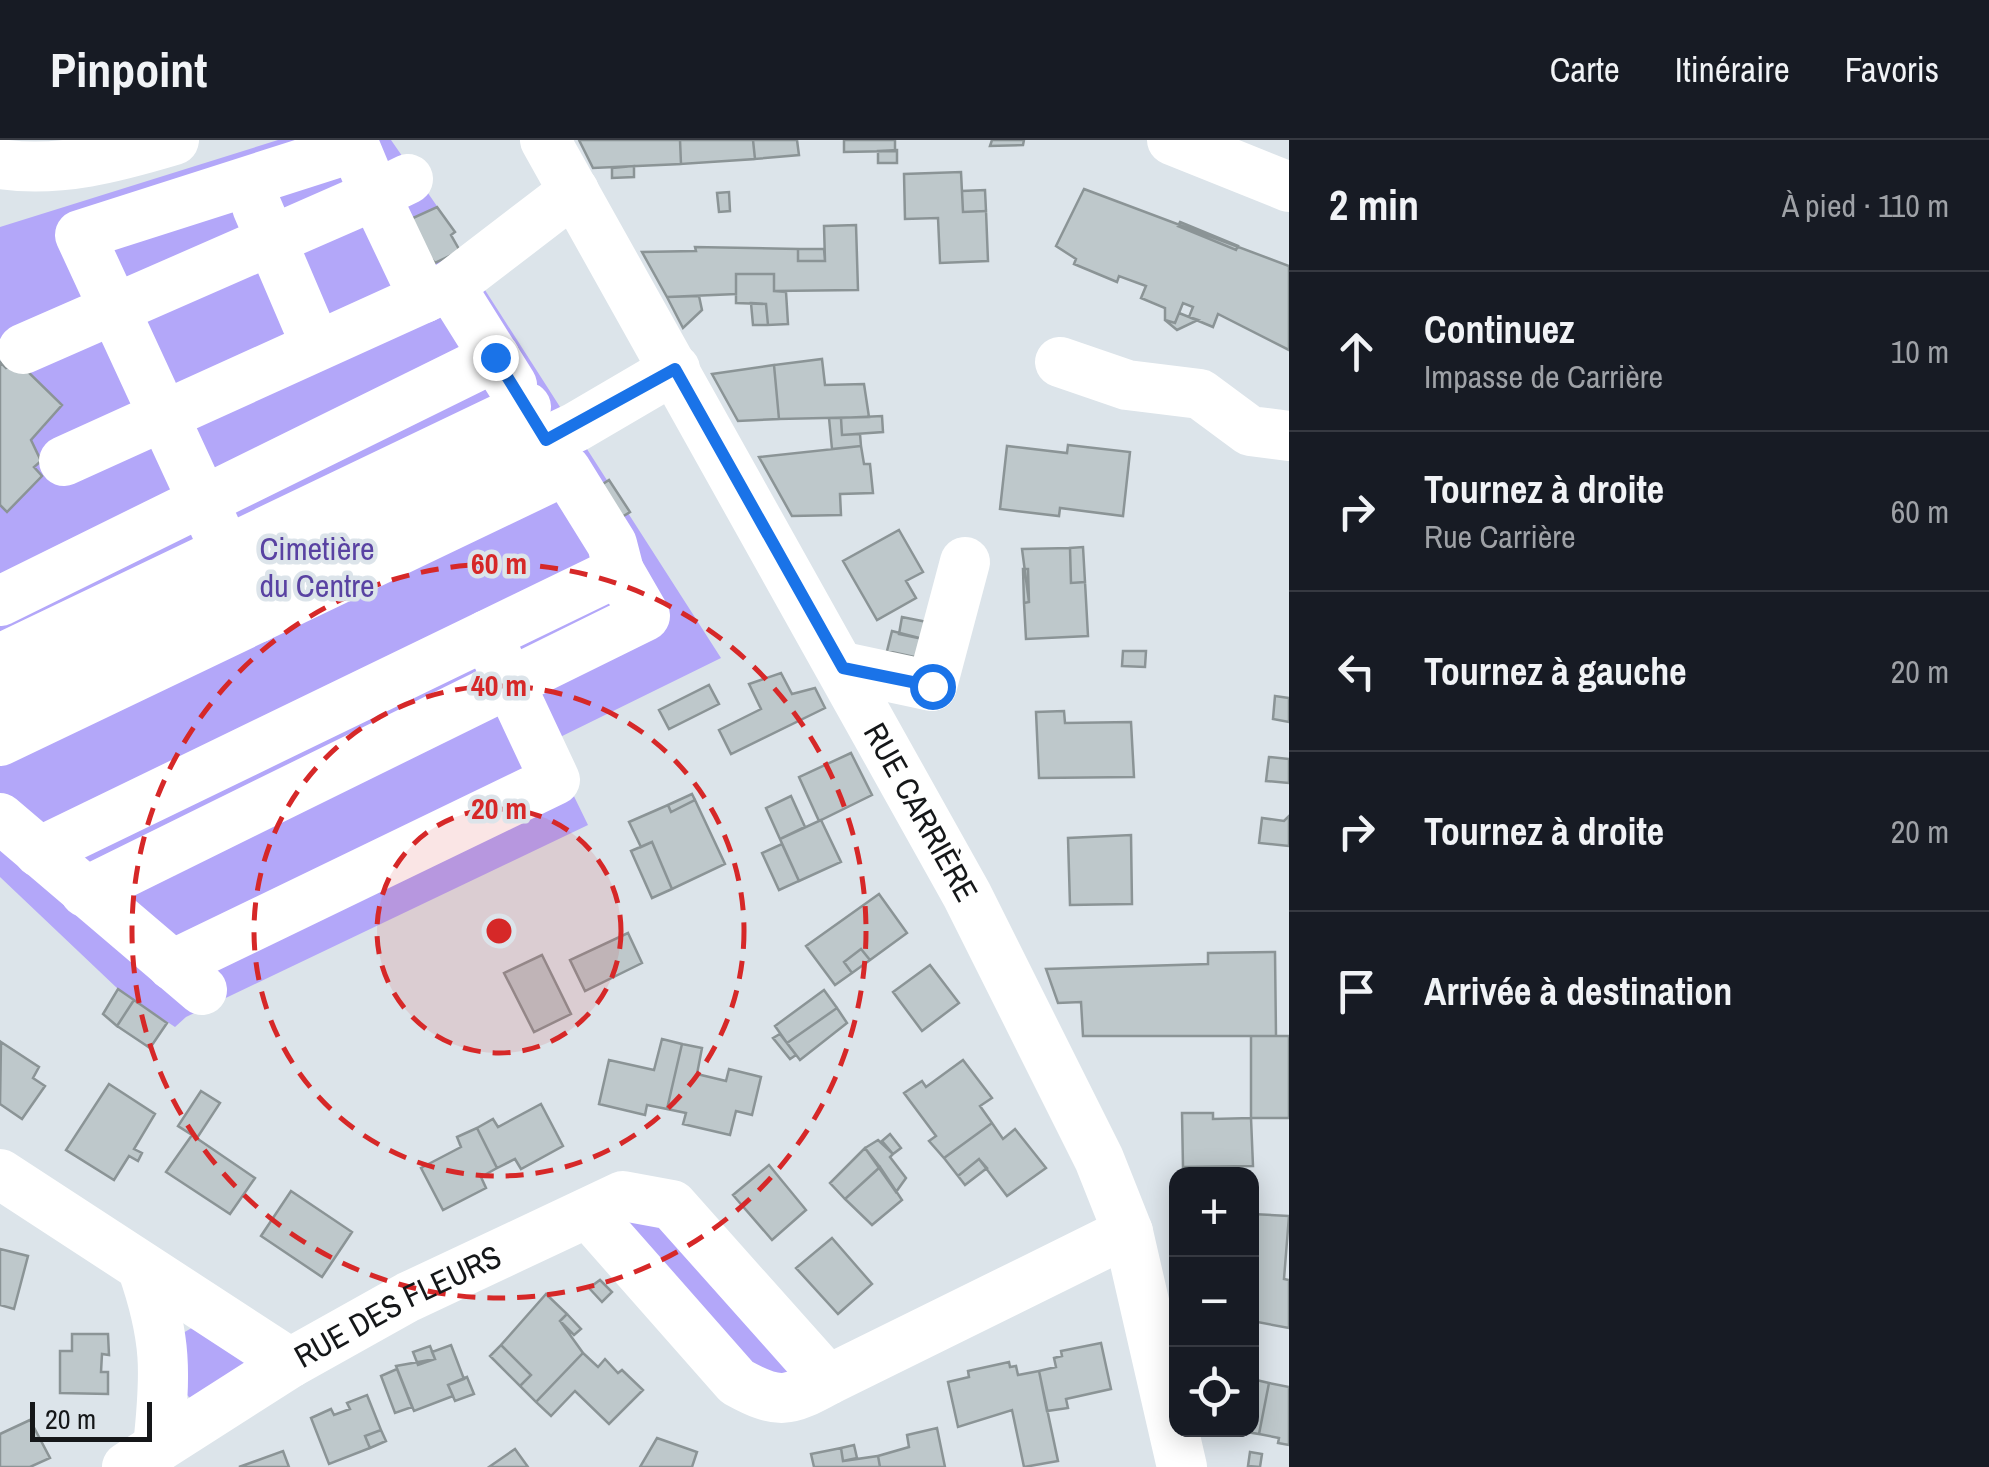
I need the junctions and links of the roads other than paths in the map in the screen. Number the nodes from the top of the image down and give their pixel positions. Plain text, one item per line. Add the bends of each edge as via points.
1 (174, 140) edge
2 (546, 140) edge
3 (1172, 140) edge
4 (363, 143) edge
5 (12, 177) edge
6 (246, 182) junction
7 (391, 187) junction
8 (1289, 187) edge
9 (574, 191) junction
10 (270, 240) junction
11 (437, 292) junction
12 (112, 307) junction
13 (316, 345) junction
14 (24, 349) dead end
15 (495, 357) junction
16 (1060, 362) dead end
17 (675, 369) junction
18 (160, 415) junction
19 (1289, 436) edge
20 (546, 439) junction
21 (64, 461) dead end
22 (201, 502) junction
23 (965, 562) dead end
24 (619, 572) junction
25 (241, 585) junction
26 (0, 601) edge
27 (487, 635) junction
28 (0, 659) edge
29 (843, 668) junction
30 (509, 683) junction
31 (0, 701) edge
32 (0, 741) edge
33 (0, 818) edge
34 (38, 852) junction
35 (85, 892) junction
36 (4, 1179) edge
37 (588, 1213) junction
38 (1128, 1232) junction
39 (142, 1267) junction
40 (290, 1363) junction
41 (828, 1380) junction
42 (142, 1457) edge
43 (1182, 1467) edge

1 - 5 street
2 - 9 street, RUE CARRIÈRE
3 - 8 street
4 - 6 street
4 - 7 street
6 - 10 street
6 - 12 street via 80,236
7 - 10 street
7 - 11 street
9 - 11 street
9 - 17 street, RUE CARRIÈRE
10 - 12 street
10 - 13 street
11 - 13 street
11 - 15 street
12 - 14 street
12 - 18 street
13 - 18 street
15 - 20 street
15 - 22 street
16 - 19 street via 1127,385 1200,394 1250,431
17 - 20 street
17 - 29 street, RUE CARRIÈRE
18 - 21 street
18 - 22 street
20 - 24 street via 612,544
20 - 25 street
20 - 25 street
22 - 25 street
22 - 26 street
23 - 29 street via 932,686
24 - 27 street
24 - 30 street via 645,616
25 - 28 street
25 - 31 street
25 - 32 street
27 - 30 street
27 - 34 street
29 - 38 street, RUE CARRIÈRE via 976,913 1099,1159
30 - 35 street
30 - 35 street via 554,780 187,978
33 - 34 street
34 - 35 street
36 - 39 street, RUE DES FLEURS
37 - 40 street, RUE DES FLEURS via 408,1297
37 - 41 street, RUE DES FLEURS via 623,1196 672,1205
37 - 41 street via 737,1382 789,1401
38 - 41 street
38 - 43 street, RUE CARRIÈRE
39 - 40 street, RUE DES FLEURS
39 - 42 street via 162,1323 166,1380
40 - 42 street

